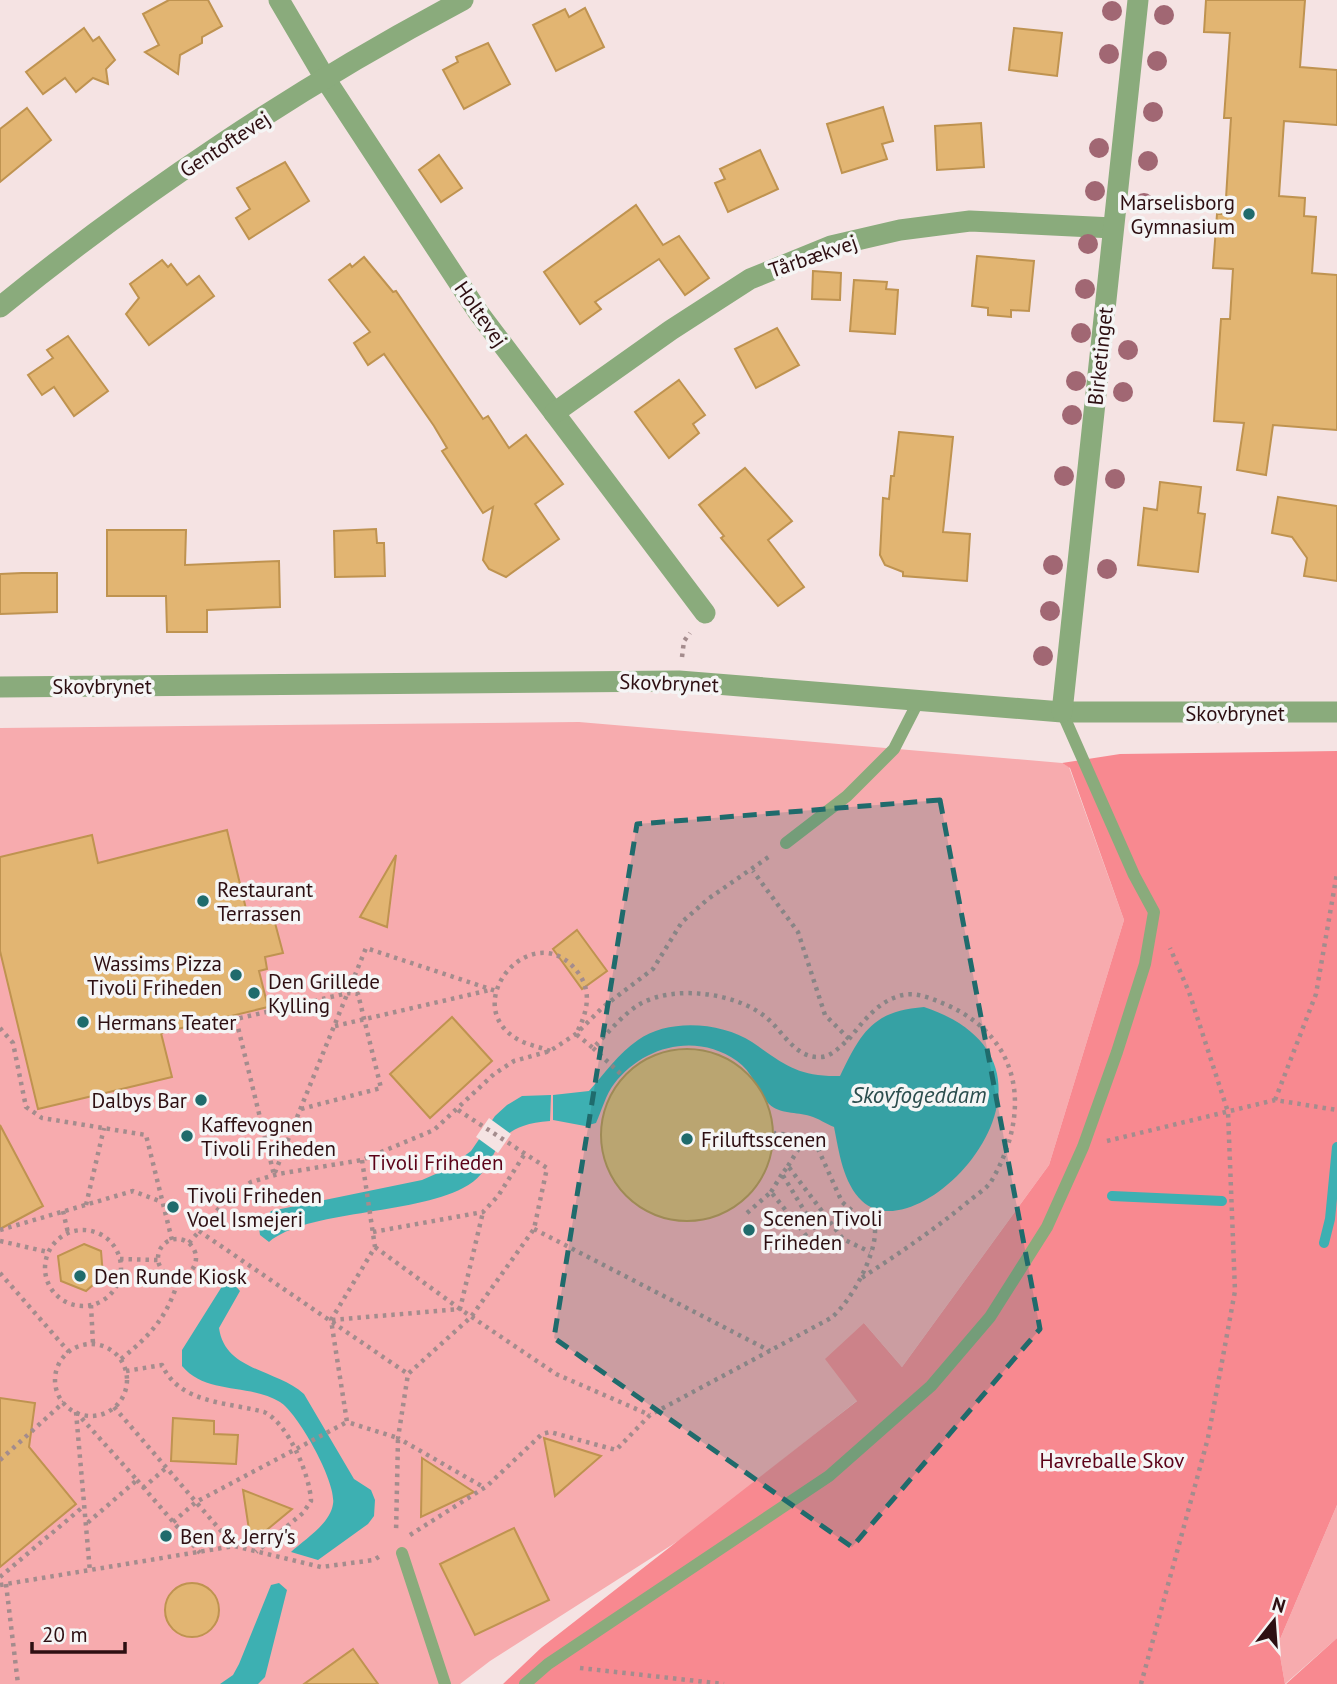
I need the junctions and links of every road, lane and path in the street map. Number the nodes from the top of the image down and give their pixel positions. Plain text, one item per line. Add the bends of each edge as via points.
1 (279, 0) edge
2 (463, 0) edge
3 (1138, 0) edge
4 (326, 80) junction
5 (1113, 228) junction
6 (0, 307) edge
7 (554, 413) junction
8 (705, 613) joint
9 (679, 681) junction
10 (0, 687) edge
11 (919, 700) junction
12 (1062, 712) junction
13 (1337, 712) edge
14 (786, 843) joint
15 (753, 871) junction
16 (1337, 873) edge
17 (1154, 912) junction
18 (493, 990) junction
19 (348, 993) junction
20 (364, 1019) junction
21 (334, 1026) junction
22 (0, 1028) edge
23 (576, 1034) junction
24 (849, 1039) junction
25 (593, 1048) junction
26 (550, 1051) junction
27 (623, 1076) dead end
28 (1275, 1101) junction
29 (300, 1109) junction
30 (458, 1110) junction
31 (1337, 1110) edge
32 (1228, 1112) junction
33 (104, 1128) junction
34 (774, 1133) dead end
35 (806, 1137) junction
36 (1083, 1147) junction
37 (524, 1155) junction
38 (362, 1160) junction
39 (788, 1166) junction
40 (782, 1174) junction
41 (274, 1175) junction
42 (771, 1192) junction
43 (162, 1202) junction
44 (86, 1205) junction
45 (62, 1211) junction
46 (483, 1212) junction
47 (747, 1213) dead end
48 (1, 1228) edge
49 (534, 1229) junction
50 (199, 1231) junction
51 (373, 1232) junction
52 (68, 1233) junction
53 (172, 1240) junction
54 (0, 1241) edge
55 (11, 1243) junction
56 (189, 1243) junction
57 (375, 1247) junction
58 (48, 1252) junction
59 (870, 1252) junction
60 (120, 1259) junction
61 (158, 1260) junction
62 (0, 1273) edge
63 (179, 1277) junction
64 (859, 1279) junction
65 (91, 1305) junction
66 (460, 1309) junction
67 (471, 1317) junction
68 (331, 1320) junction
69 (93, 1344) junction
70 (770, 1351) junction
71 (69, 1352) junction
72 (121, 1359) junction
73 (126, 1371) junction
74 (408, 1374) junction
75 (64, 1402) junction
76 (114, 1407) junction
77 (76, 1412) junction
78 (650, 1415) junction
79 (347, 1422) junction
80 (398, 1438) junction
81 (296, 1449) junction
82 (0, 1460) edge
83 (166, 1468) junction
84 (137, 1480) junction
85 (144, 1488) junction
86 (485, 1488) junction
87 (196, 1502) junction
88 (84, 1506) junction
89 (173, 1522) junction
90 (85, 1525) junction
91 (408, 1536) dead end
92 (234, 1546) junction
93 (396, 1549) junction
94 (200, 1553) junction
95 (256, 1553) junction
96 (90, 1572) junction
97 (0, 1577) edge
98 (3, 1585) edge
99 (8, 1600) junction
100 (0, 1602) edge
101 (548, 1664) junction
102 (18, 1684) edge
103 (445, 1684) edge
104 (525, 1684) edge
105 (724, 1684) edge
106 (1140, 1684) edge

1 - 4 street, Holtevej
2 - 4 street, Gentoftevej
3 - 5 street, Birketinget
4 - 6 street, Gentoftevej via 189,166 66,253
4 - 7 street, Holtevej via 478,312
5 - 7 street, Tårbækvej via 970,221 900,230 831,246 750,279
5 - 12 street, Birketinget
7 - 8 street, Holtevej
8 - 9 path via 684,641
9 - 10 street, Skovbrynet
9 - 11 street, Skovbrynet
11 - 12 street, Skovbrynet
11 - 14 lane via 894,749 847,796
12 - 13 street, Skovbrynet
12 - 17 lane
14 - 15 path
15 - 23 path via 708,899 682,922 653,969
15 - 24 path via 798,932 825,1015
16 - 28 path via 1315,994
17 - 32 path via 1189,992
17 - 36 lane via 1145,964
18 - 19 path via 366,948
18 - 20 path
18 - 23 path via 522,958 550,954 564,960 583,980 587,994 587,1009
18 - 26 path via 495,1006 508,1031
19 - 20 path via 358,994
19 - 21 path
19 - 41 path via 236,1019
20 - 21 path
20 - 29 path via 381,1088
21 - 29 path
22 - 33 path via 13,1043 26,1107 42,1118
23 - 25 path
23 - 26 path
24 - 25 path via 831,1054 807,1056 767,1018 741,1003 691,994 640,1004
24 - 64 path via 870,1013 895,997 913,993 953,1008 972,1021 1004,1054 1015,1082 1016,1112 1009,1144 991,1182 935,1229
25 - 27 path
26 - 30 path via 514,1061
28 - 31 path
28 - 32 path
29 - 41 path
30 - 37 path
30 - 38 path via 434,1130
32 - 36 path
32 - 106 path via 1235,1291 1208,1438
33 - 43 path via 146,1135
33 - 44 path
34 - 35 path
35 - 39 path
35 - 59 path via 821,1151 842,1202 875,1230
36 - 101 lane via 1047,1227 990,1317 931,1385 829,1476
37 - 46 path
37 - 49 path via 547,1168
38 - 41 path
38 - 51 path
39 - 40 path
39 - 59 path via 843,1238
40 - 42 path
40 - 42 path via 821,1238 814,1244
41 - 50 path via 251,1182 227,1199
42 - 47 path
43 - 44 path via 133,1191
43 - 53 path
44 - 45 path
45 - 48 path
45 - 52 path
46 - 51 path
46 - 66 path
48 - 55 path
49 - 67 path
49 - 70 path
50 - 56 path
50 - 68 path
51 - 57 path
52 - 58 path
52 - 60 path via 81,1230 106,1238
53 - 56 path
53 - 61 path via 161,1247
54 - 55 path
55 - 58 path
56 - 63 path via 196,1254 194,1266
57 - 66 path
57 - 68 path
58 - 65 path via 49,1287 67,1303
59 - 64 path
60 - 61 path
60 - 65 path via 111,1293
61 - 63 path via 163,1271
62 - 71 path
63 - 72 path via 160,1324
64 - 70 path via 843,1308 831,1318
65 - 69 path
66 - 67 path
66 - 68 path
67 - 74 path
67 - 78 path via 556,1374
68 - 74 path
68 - 79 path
69 - 71 path
69 - 72 path
70 - 78 path
71 - 75 path via 56,1376
72 - 73 path
73 - 76 path via 126,1388
73 - 81 path via 162,1365 176,1387 192,1395 272,1416
74 - 80 path
75 - 77 path
75 - 82 path
76 - 77 path via 100,1414
76 - 83 path
77 - 84 path
77 - 88 path
78 - 86 path via 616,1450 550,1432 542,1434
79 - 80 path
79 - 81 path
80 - 86 path
80 - 93 path
81 - 87 path
81 - 95 path via 311,1501
83 - 85 path
83 - 87 path
84 - 85 path
84 - 90 path
85 - 89 path
86 - 91 path
87 - 89 path
87 - 92 path
88 - 90 path
88 - 97 path
89 - 94 path
90 - 96 path
92 - 94 path
92 - 95 path
93 - 95 path via 374,1560 321,1567
93 - 103 lane
94 - 96 path
96 - 98 path
98 - 99 path
99 - 100 path
99 - 102 path
101 - 104 lane
101 - 105 path

